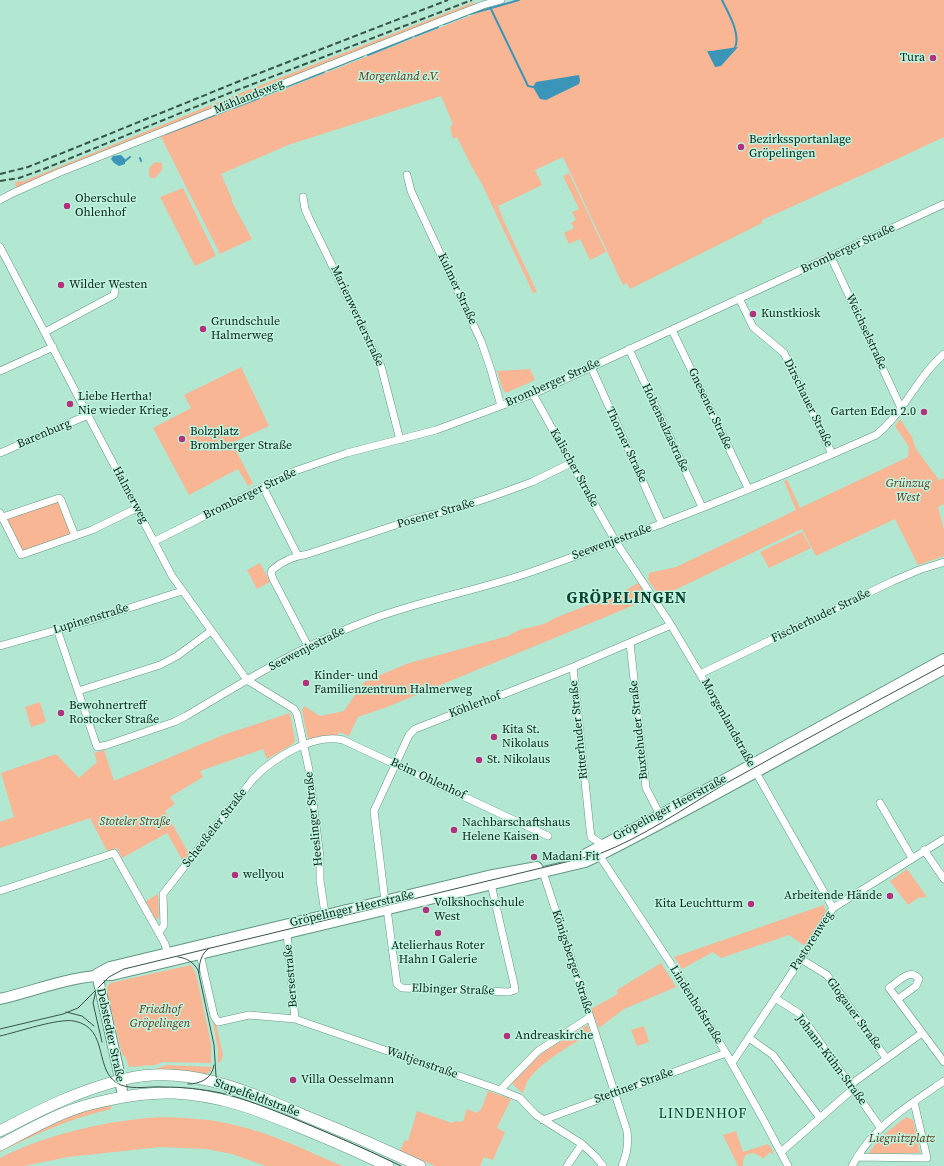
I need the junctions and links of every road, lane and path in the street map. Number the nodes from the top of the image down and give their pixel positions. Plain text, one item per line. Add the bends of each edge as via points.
1 (501, 0) edge
2 (407, 176) dead end
3 (303, 197) dead end
4 (0, 200) edge
5 (944, 204) edge
6 (0, 247) edge
7 (830, 257) junction
8 (115, 290) dead end
9 (739, 298) junction
10 (672, 330) junction
11 (45, 332) junction
12 (53, 347) junction
13 (629, 349) junction
14 (944, 354) edge
15 (591, 367) junction
16 (0, 371) edge
17 (533, 394) junction
18 (501, 406) junction
19 (901, 408) junction
20 (88, 415) junction
21 (400, 440) junction
22 (0, 453) edge
23 (832, 454) junction
24 (571, 463) junction
25 (263, 486) junction
26 (748, 488) junction
27 (702, 507) junction
28 (137, 508) junction
29 (1, 516) edge
30 (662, 524) junction
31 (75, 536) junction
32 (154, 541) junction
33 (616, 542) junction
34 (298, 556) junction
35 (944, 562) edge
36 (182, 591) junction
37 (671, 625) junction
38 (57, 629) junction
39 (211, 631) junction
40 (630, 642) junction
41 (0, 646) edge
42 (308, 646) junction
43 (944, 659) edge
44 (573, 667) junction
45 (944, 669) edge
46 (700, 674) junction
47 (247, 680) junction
48 (78, 691) junction
49 (297, 714) joint
50 (304, 744) junction
51 (396, 764) junction
52 (753, 768) junction
53 (880, 803) dead end
54 (660, 815) junction
55 (548, 836) dead end
56 (944, 839) edge
57 (600, 850) junction
58 (924, 850) junction
59 (912, 858) junction
60 (543, 872) junction
61 (944, 879) edge
62 (490, 884) junction
63 (0, 891) edge
64 (386, 905) junction
65 (833, 908) junction
66 (326, 919) junction
67 (159, 933) junction
68 (287, 933) junction
69 (168, 954) junction
70 (200, 954) junction
71 (801, 959) junction
72 (97, 974) junction
73 (775, 998) junction
74 (0, 999) edge
75 (898, 999) junction
76 (590, 1017) junction
77 (295, 1019) junction
78 (922, 1033) junction
79 (749, 1038) junction
80 (726, 1053) junction
81 (886, 1058) junction
82 (944, 1062) edge
83 (732, 1063) junction
84 (120, 1080) junction
85 (944, 1081) edge
86 (852, 1087) junction
87 (500, 1090) junction
88 (615, 1093) junction
89 (123, 1096) junction
90 (914, 1102) junction
91 (820, 1118) junction
92 (543, 1120) junction
93 (880, 1127) junction
94 (0, 1131) edge
95 (582, 1144) junction
96 (0, 1145) edge
97 (781, 1152) junction
98 (857, 1157) junction
99 (388, 1166) edge
100 (420, 1166) edge
101 (567, 1166) edge
102 (603, 1166) edge
103 (622, 1166) edge
104 (788, 1166) edge
105 (852, 1166) edge

1 - 4 street, Mählandsweg via 58,172
2 - 18 street, Kulmer Straße via 411,191 481,340
3 - 21 street, Marienwerderstraße via 309,218 380,362
5 - 7 street, Bromberger Straße
6 - 11 street, Halmerweg
7 - 9 street, Bromberger Straße
7 - 19 street, Weichselstraße
8 - 11 street via 114,295
9 - 10 street, Bromberger Straße
9 - 23 street, Dirschauer Straße via 753,328 784,354
10 - 13 street, Bromberger Straße
10 - 26 street, Gnesener Straße
11 - 12 street, Halmerweg
12 - 16 street
12 - 20 street, Halmerweg
13 - 15 street, Bromberger Straße
13 - 27 street, Hohensalzastraße
14 - 19 street, Seewenjestraße via 932,364
15 - 17 street, Bromberger Straße
15 - 30 street, Thorner Straße
17 - 18 street, Bromberger Straße
17 - 24 street, Kalischer Straße
18 - 21 street, Bromberger Straße via 436,430
19 - 23 street, Seewenjestraße via 887,426 876,434
20 - 22 street, Barenburg
20 - 28 street, Halmerweg
21 - 25 street, Bromberger Straße via 345,454 292,472
23 - 26 street, Seewenjestraße
24 - 33 street, Kalischer Straße
24 - 34 street, Posener Straße via 532,482 488,498
25 - 32 street, Bromberger Straße
25 - 34 street
26 - 27 street, Seewenjestraße
27 - 30 street, Seewenjestraße
28 - 31 street
28 - 32 street, Halmerweg
29 - 31 street via 21,555
29 - 31 street via 59,498
30 - 33 street, Seewenjestraße
32 - 36 street, Halmerweg
33 - 37 street, Morgenlandstraße
33 - 42 street, Seewenjestraße via 509,579 392,612
34 - 42 street, Posener Straße via 276,566 271,573
35 - 46 street, Fischerhuder Straße via 893,580
36 - 38 street, Lupinenstraße
36 - 39 street, Halmerweg
37 - 40 street, Ritterhuder Straße
37 - 46 street, Morgenlandstraße
38 - 41 street, Lupinenstraße
38 - 48 street
39 - 47 street, Halmerweg
39 - 48 street via 160,665
40 - 44 street, Ritterhuder Straße
40 - 54 street, Buxtehuder Straße via 646,788
42 - 47 street, Seewenjestraße
43 - 52 main road, Gröpelinger Heerstraße
44 - 51 street, Köhlerhof via 416,729 409,734
44 - 57 street, Ritterhuder Straße via 591,837
45 - 52 main road, Gröpelinger Heerstraße
46 - 52 street, Morgenlandstraße
47 - 48 street, Seewenjestraße via 174,722 97,747
47 - 49 street, Halmerweg via 294,709
49 - 50 street, Heeslinger Straße
50 - 51 street, Beim Ohlenhof via 336,738
50 - 66 street, Heeslinger Straße
50 - 67 street, Scheeßeler Straße via 263,768 163,894 164,924
51 - 55 street, Beim Ohlenhof
51 - 64 street, Köhlerhof via 374,811
52 - 54 main road, Gröpelinger Heerstraße
52 - 57 main road, Gröpelinger Heerstraße via 700,803
52 - 65 street, Morgenlandstraße
53 - 59 street
54 - 57 main road, Gröpelinger Heerstraße
56 - 58 street, Pastorenweg
57 - 60 main road, Gröpelinger Heerstraße via 585,862
57 - 64 main road, Gröpelinger Heerstraße
57 - 80 street, Lindenhofstraße
58 - 59 street, Pastorenweg
58 - 61 street
59 - 65 street, Pastorenweg
60 - 62 main road, Gröpelinger Heerstraße
60 - 76 street, Königsberger Straße
62 - 64 main road, Gröpelinger Heerstraße
62 - 64 street, Elbinger Straße via 515,990 509,992 402,988 397,984
63 - 67 street via 114,854
64 - 66 main road, Gröpelinger Heerstraße
65 - 71 street, Pastorenweg
66 - 68 main road, Gröpelinger Heerstraße
66 - 69 main road, Gröpelinger Heerstraße
67 - 69 street
68 - 70 main road, Gröpelinger Heerstraße
68 - 77 street, Bersestraße
69 - 72 main road, Gröpelinger Heerstraße via 110,967
70 - 72 main road, Gröpelinger Heerstraße via 112,975
70 - 77 street, Waltjenstraße via 214,1016 218,1022 249,1015
71 - 73 street, Pastorenweg
71 - 81 street, Glogauer Straße via 826,975
72 - 74 main road, Gröpelinger Heerstraße
72 - 84 main road, Debstedter Straße
73 - 79 street, Pastorenweg
73 - 86 street, Johann-Kühn-Straße via 800,1014
75 - 75 street via 889,988 907,975 916,976 919,979 916,986
75 - 78 street
76 - 87 street via 538,1051
76 - 88 street, Königsberger Straße
77 - 87 street, Waltjenstraße
78 - 81 street
78 - 82 street
79 - 83 street, Pastorenweg
79 - 91 street via 773,1055
80 - 83 street, Lindenhofstraße
80 - 88 street, Stettiner Straße
81 - 86 street
83 - 97 street, Lindenhofstraße
84 - 89 main road, Debstedter Straße
84 - 94 main road, Stapelfeldtstraße via 81,1091
84 - 100 main road, Stapelfeldtstraße via 163,1074 210,1080 243,1090 351,1134
85 - 90 street
86 - 91 street
86 - 93 street, Johann-Kühn-Straße
87 - 92 street, Waltjenstraße via 520,1098
88 - 92 street, Stettiner Straße
88 - 103 street, Königsberger Straße via 628,1139 627,1155
89 - 96 main road, Stapelfeldtstraße via 69,1111
89 - 99 main road, Stapelfeldtstraße via 174,1093 234,1102
90 - 93 street
90 - 98 street via 927,1158
91 - 97 street
92 - 95 street, Waltjenstraße
93 - 98 street
95 - 101 street
95 - 102 street, Waltjenstraße
97 - 104 street, Lindenhofstraße
98 - 105 street

